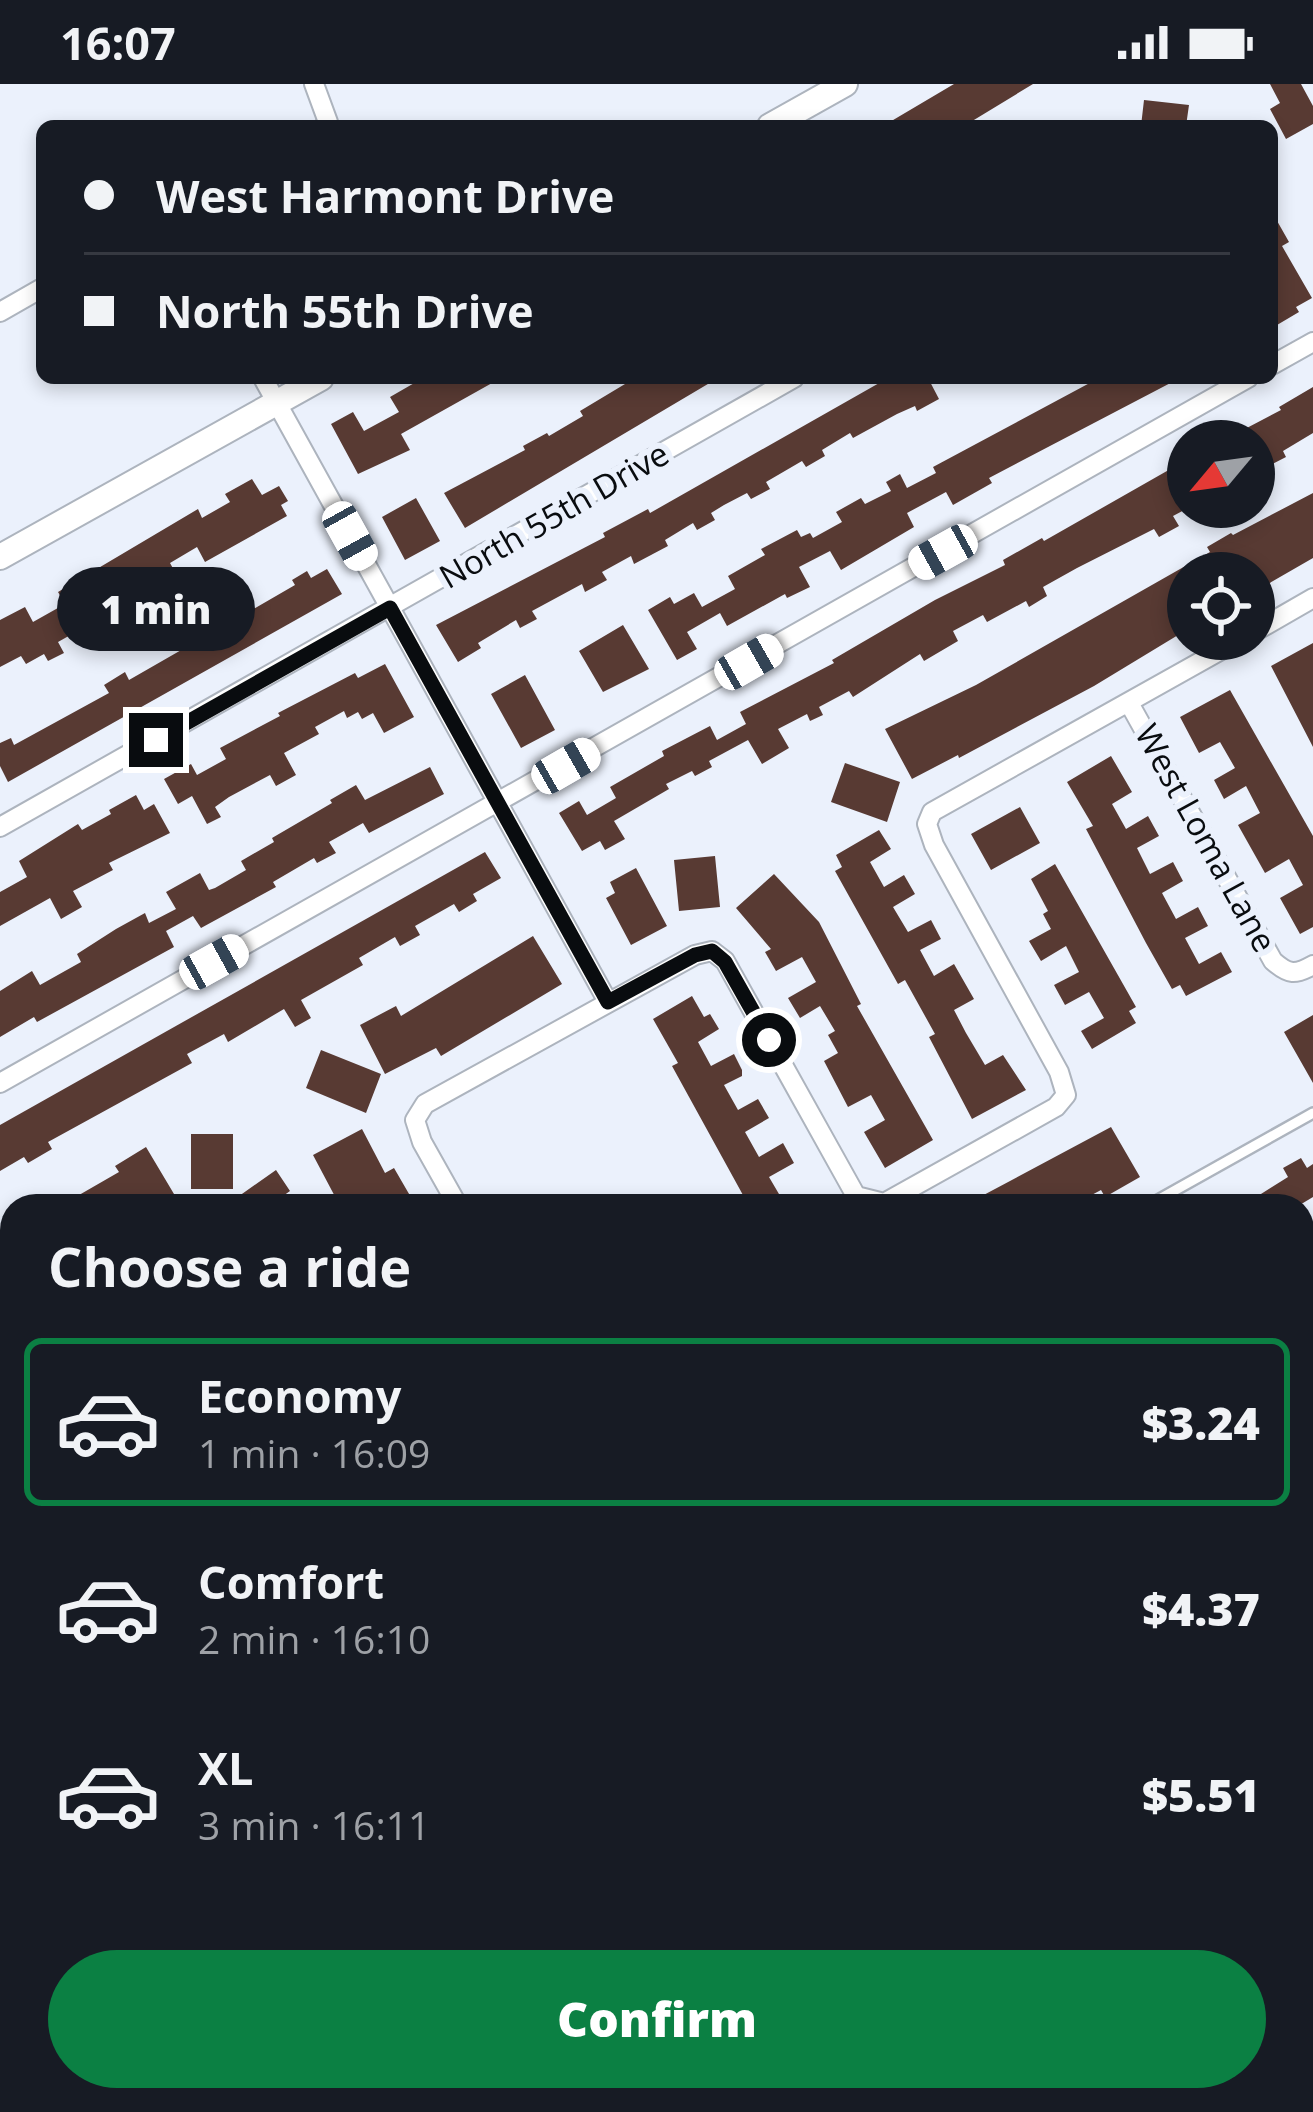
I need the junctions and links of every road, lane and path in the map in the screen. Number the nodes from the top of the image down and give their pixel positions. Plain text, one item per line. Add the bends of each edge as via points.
1 (314, 84) edge
2 (845, 84) edge
3 (325, 120) edge
4 (781, 120) edge
5 (36, 291) edge
6 (0, 312) edge
7 (1313, 342) edge
8 (1278, 362) edge
9 (266, 384) edge
10 (310, 384) edge
11 (783, 384) edge
12 (1237, 384) edge
13 (277, 403) junction
14 (0, 557) edge
15 (1313, 598) edge
16 (390, 608) junction
17 (1275, 620) edge
18 (1204, 660) edge
19 (1129, 703) junction
20 (499, 803) junction
21 (0, 827) edge
22 (1313, 965) edge
23 (608, 1002) junction
24 (0, 1083) edge
25 (1313, 1113) edge
26 (451, 1194) edge
27 (855, 1194) edge
28 (900, 1194) edge
29 (1168, 1194) edge

1 - 3 street
2 - 4 street
5 - 6 street
7 - 8 street
9 - 13 street
10 - 13 street
11 - 16 street, North 55th Drive
12 - 20 street
13 - 14 street
13 - 16 street
15 - 17 street
16 - 20 street
16 - 21 street, North 55th Drive
18 - 19 street
19 - 22 street, West Loma Lane via 1273,961 1297,974
19 - 28 street via 932,812 926,824 1066,1095
20 - 23 street
20 - 24 street
23 - 26 street via 425,1104 415,1120
23 - 27 street via 712,951
25 - 29 lane

